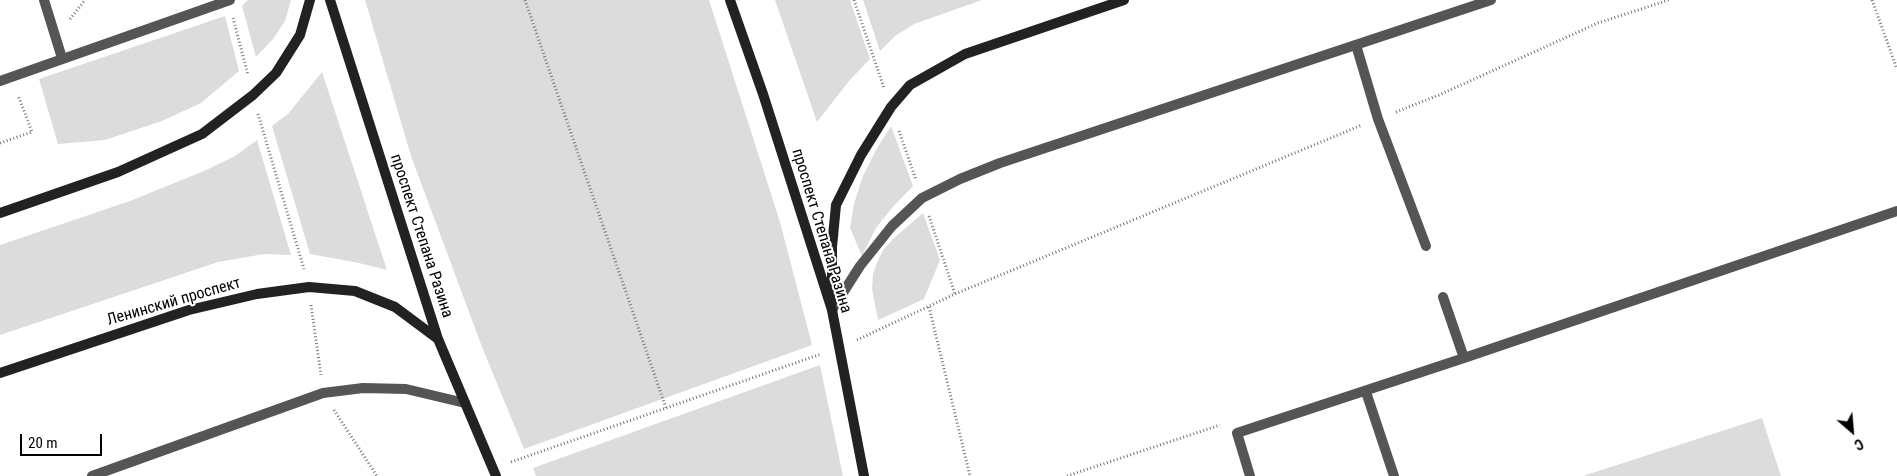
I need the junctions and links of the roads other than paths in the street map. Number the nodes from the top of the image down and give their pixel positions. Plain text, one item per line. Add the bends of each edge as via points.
1 (44, 0) edge
2 (310, 0) edge
3 (330, 0) edge
4 (730, 0) edge
5 (1124, 0) edge
6 (1491, 0) edge
7 (230, 1) edge
8 (1356, 45) junction
9 (62, 58) junction
10 (0, 81) edge
11 (1897, 211) edge
12 (0, 213) edge
13 (1426, 246) dead end
14 (1442, 297) dead end
15 (832, 310) junction
16 (438, 339) junction
17 (1464, 358) junction
18 (0, 373) edge
19 (1366, 392) junction
20 (465, 403) junction
21 (494, 472) edge
22 (92, 476) edge
23 (864, 476) edge
24 (1250, 476) edge
25 (1394, 476) edge

1 - 9 street
2 - 12 main road via 300,35 276,73 202,134 118,172
3 - 16 main road, проспект Степана Разина
4 - 15 main road, проспект Степана Разина
5 - 15 main road via 965,54 910,85 891,107 861,155 836,205
6 - 8 street
7 - 9 street
8 - 13 street via 1378,119
8 - 15 street via 960,178 922,198 892,226 860,266
9 - 10 street
11 - 17 street
14 - 17 street
15 - 23 main road, проспект Степана Разина
16 - 18 main road, Ленинский проспект via 395,307 354,291 309,287 258,294 190,310
16 - 20 main road, проспект Степана Разина
17 - 19 street
19 - 24 street via 1237,433
19 - 25 street
20 - 21 main road, проспект Степана Разина
20 - 22 street via 406,388 363,388 323,393

